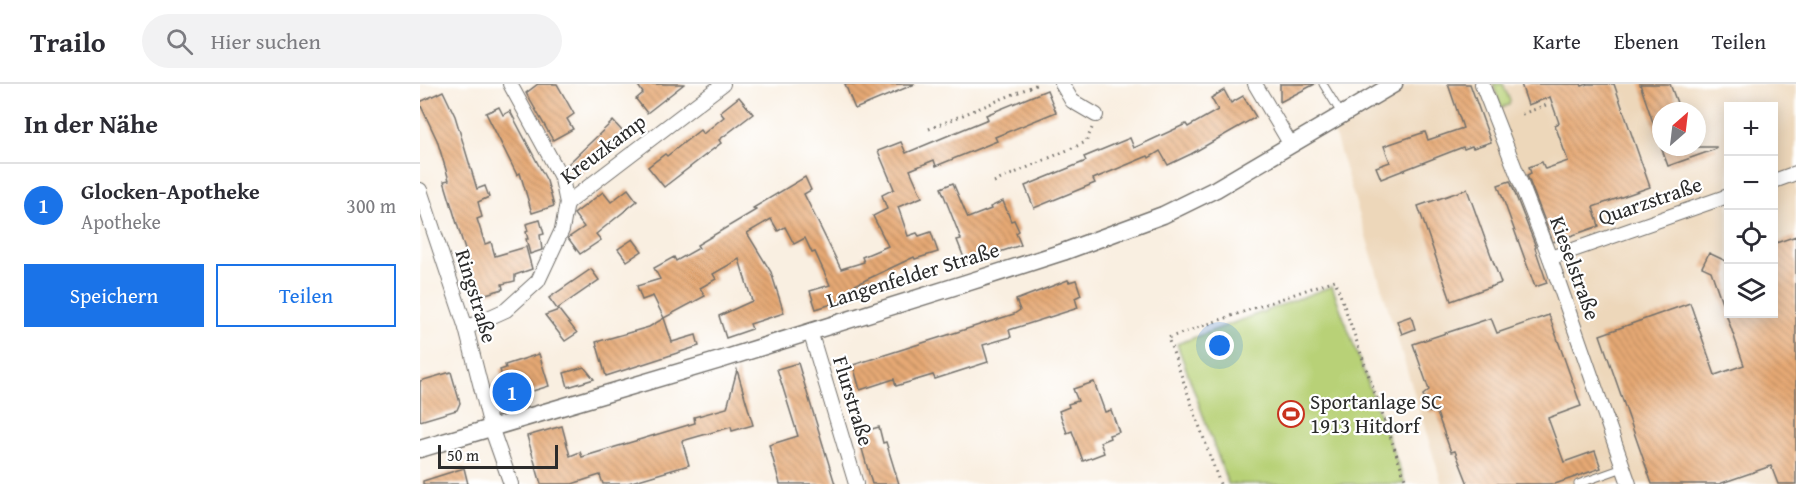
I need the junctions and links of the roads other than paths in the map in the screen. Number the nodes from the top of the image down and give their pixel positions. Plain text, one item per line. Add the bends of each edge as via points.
1 (510, 84) edge
2 (723, 84) edge
3 (1062, 84) edge
4 (1255, 84) edge
5 (1323, 84) edge
6 (1394, 84) edge
7 (1482, 84) edge
8 (1096, 115) road end
9 (1342, 115) junction
10 (1291, 145) junction
11 (1796, 173) edge
12 (1778, 179) edge
13 (420, 190) edge
14 (1724, 197) edge
15 (567, 203) junction
16 (1550, 258) junction
17 (466, 328) junction
18 (810, 331) junction
19 (491, 427) junction
20 (420, 449) edge
21 (1623, 468) junction
22 (511, 484) edge
23 (856, 484) edge
24 (1578, 484) edge
25 (1629, 484) edge

1 - 15 street via 561,179
2 - 15 street, Kreuzkamp
3 - 8 street via 1071,101
4 - 10 street
5 - 9 lane
6 - 9 street, Langenfelder Straße
7 - 16 street, Kieselstraße
9 - 10 street, Langenfelder Straße
10 - 18 street, Langenfelder Straße via 1163,215 1063,252
11 - 12 street
13 - 17 street, Ringstraße
14 - 16 street, Quarzstraße
15 - 17 street via 562,230 538,280 506,310
16 - 21 street, Kieselstraße
17 - 19 street, Ringstraße
18 - 19 street, Langenfelder Straße
18 - 23 street, Flurstraße
19 - 20 street, Langenfelder Straße
19 - 22 street, Ringstraße
21 - 24 lane
21 - 25 street, Kieselstraße

